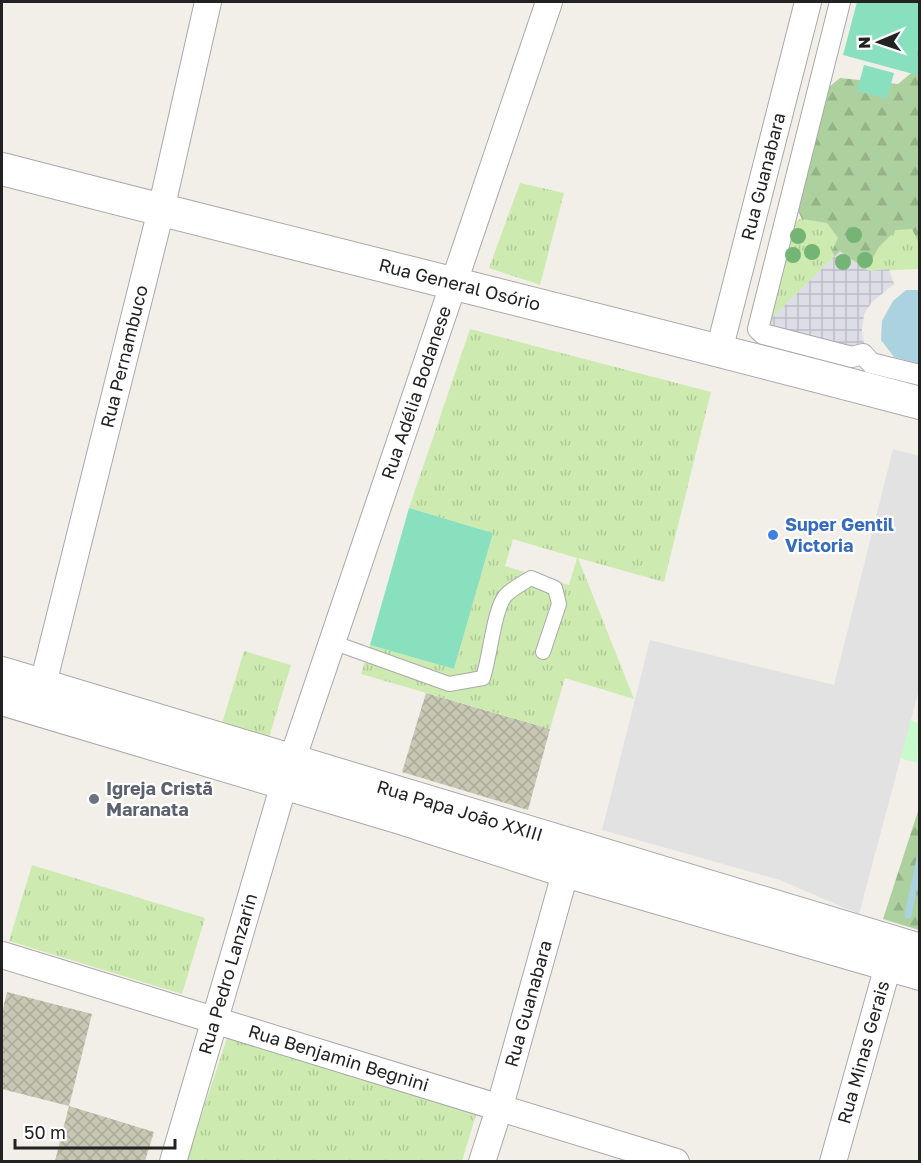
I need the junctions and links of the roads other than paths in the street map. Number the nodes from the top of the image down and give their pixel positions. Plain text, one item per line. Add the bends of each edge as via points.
1 (208, 2) edge
2 (549, 2) edge
3 (808, 2) edge
4 (840, 2) edge
5 (2, 170) edge
6 (161, 210) junction
7 (452, 284) junction
8 (719, 351) junction
9 (920, 375) edge
10 (920, 403) edge
11 (332, 642) junction
12 (543, 652) dead end
13 (2, 673) edge
14 (39, 698) junction
15 (2, 699) edge
16 (289, 772) junction
17 (569, 859) junction
18 (901, 953) edge
19 (2, 955) edge
20 (920, 975) edge
21 (217, 1019) junction
22 (501, 1106) junction
23 (173, 1161) edge
24 (482, 1161) edge
25 (676, 1161) edge
26 (833, 1161) edge

1 - 6 street, Rua Pernambuco
2 - 7 street, Rua Adélia Bodanese
3 - 8 street, Rua Guanabara
4 - 9 street via 758,329 763,334 852,357 863,354 871,363
5 - 6 street, Rua General Osório
6 - 7 street, Rua General Osório
6 - 14 street, Rua Pernambuco
7 - 8 street, Rua General Osório via 592,316
7 - 11 street, Rua Adélia Bodanese
8 - 10 street, Rua General Osório
11 - 12 lane via 449,684 483,678 491,654 495,618 506,595 531,578 555,588 559,603
11 - 16 street, Rua Adélia Bodanese
13 - 14 street, Rua Papa João XXIII
14 - 15 street, Rua Papa João XXIII
14 - 16 street, Rua Papa João XXIII
16 - 17 street, Rua Papa João XXIII
16 - 21 street, Rua Pedro Lanzarin
17 - 18 street, Rua Papa João XXIII
17 - 22 street, Rua Guanabara
18 - 20 street, Rua Papa João XXIII
18 - 26 street, Rua Minas Gerais
19 - 21 street, Rua Benjamin Begnini
21 - 22 street, Rua Benjamin Begnini
21 - 23 street, Rua Pedro Lanzarin
22 - 24 street, Rua Guanabara
22 - 25 street, Rua Benjamin Begnini

